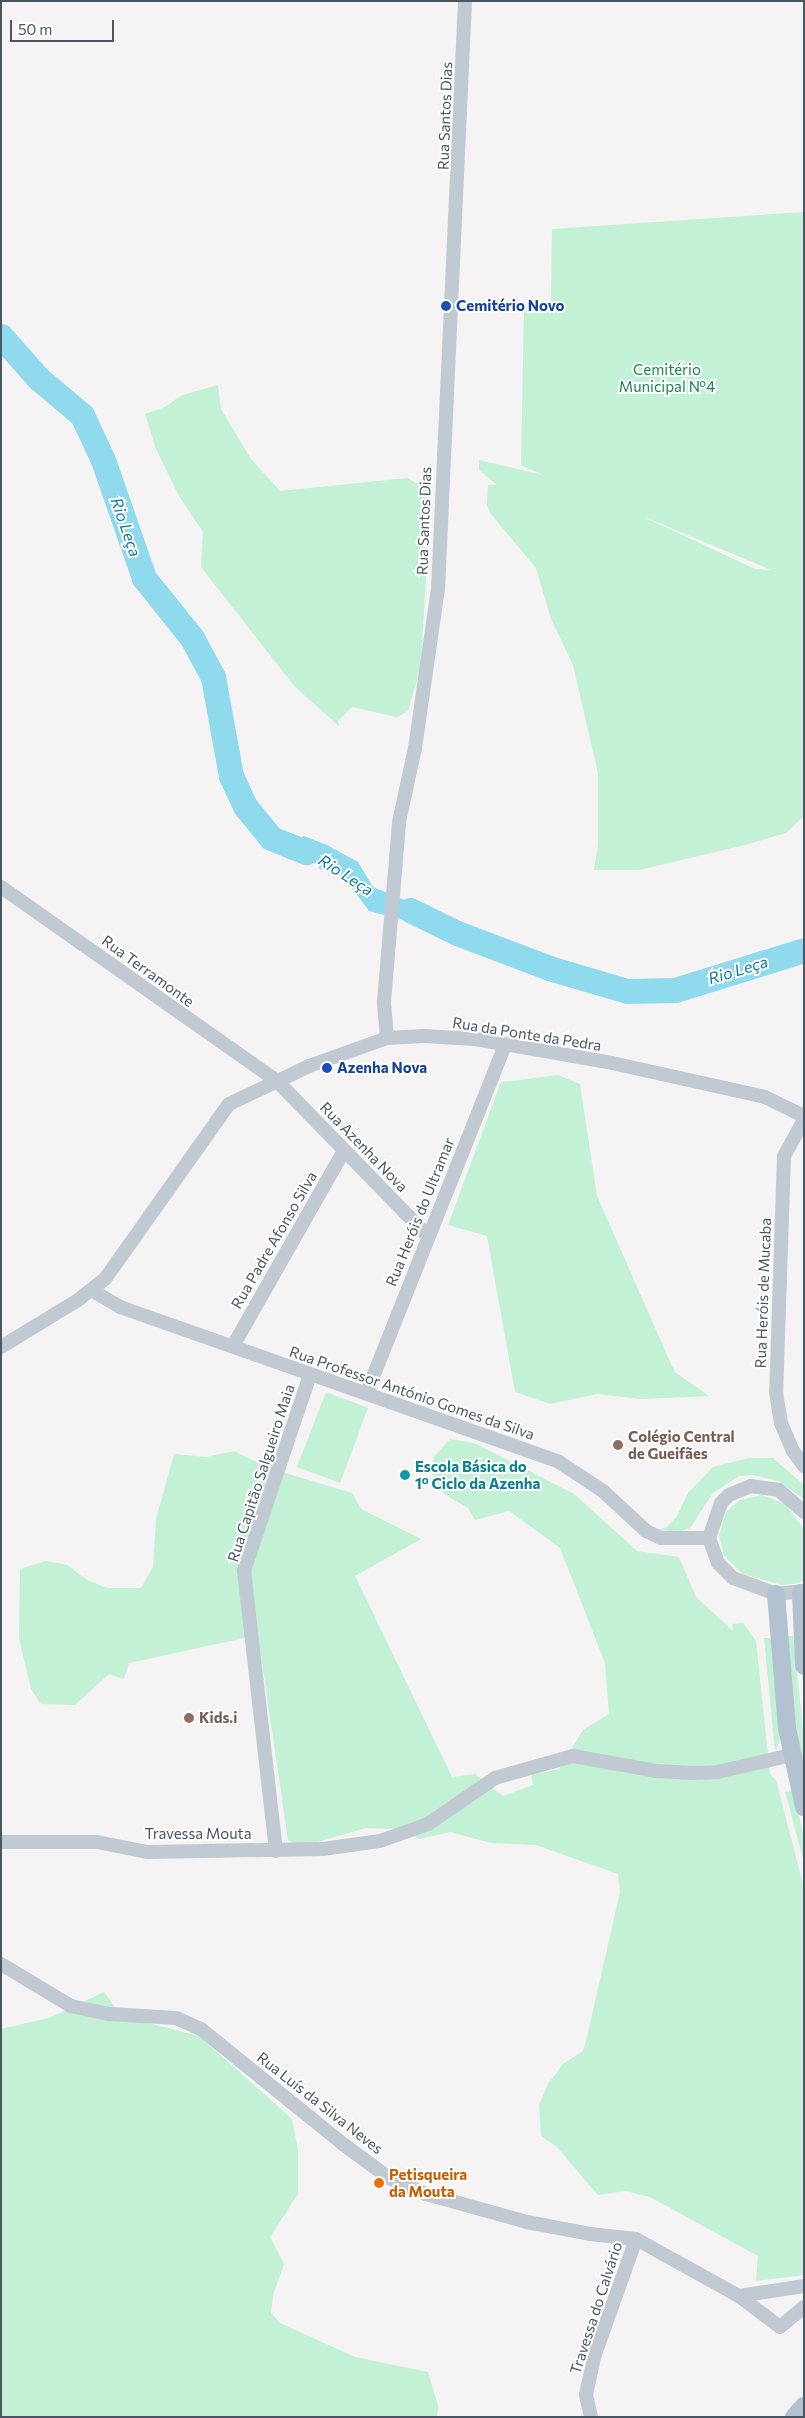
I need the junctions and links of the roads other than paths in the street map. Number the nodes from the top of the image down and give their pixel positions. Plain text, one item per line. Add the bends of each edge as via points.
1 (465, 1) edge
2 (1, 887) edge
3 (387, 1038) junction
4 (505, 1045) junction
5 (277, 1081) junction
6 (804, 1116) edge
7 (804, 1120) edge
8 (344, 1151) junction
9 (427, 1235) junction
10 (91, 1290) junction
11 (233, 1346) junction
12 (1, 1347) edge
13 (310, 1375) junction
14 (367, 1392) junction
15 (804, 1466) edge
16 (804, 1512) edge
17 (709, 1538) junction
18 (802, 1592) edge
19 (776, 1594) junction
20 (804, 1666) edge
21 (792, 1755) junction
22 (804, 1807) edge
23 (1, 1842) edge
24 (276, 1850) junction
25 (1, 1964) edge
26 (636, 2239) junction
27 (804, 2286) edge
28 (739, 2296) junction
29 (804, 2307) edge
30 (804, 2406) edge
31 (591, 2417) edge
32 (794, 2417) edge

1 - 3 street, Rua Santos Dias via 438,589 415,748 399,822 386,979
2 - 5 street, Rua Terramonte
3 - 4 street, Rua da Ponte da Pedra via 424,1036
3 - 5 street, Rua da Ponte da Pedra
4 - 6 street, Rua da Ponte da Pedra via 699,1081 765,1097
4 - 9 street, Rua Heróis do Ultramar
5 - 8 street, Rua Azenha Nova
5 - 10 street, Rua da Ponte da Pedra via 229,1104 121,1258
7 - 15 street, Rua Heróis de Mucaba via 784,1156 776,1392 781,1423 793,1451
8 - 9 street, Rua Azenha Nova
8 - 11 street, Rua Padre Afonso Silva
9 - 14 street, Rua Heróis do Ultramar
10 - 11 street, Rua Professor António Gomes da Silva via 120,1307
10 - 12 street, Rua da Ponte da Pedra
11 - 13 street, Rua Professor António Gomes da Silva
13 - 14 street, Rua Professor António Gomes da Silva
13 - 24 street, Rua Capitão Salgueiro Maia via 244,1571
14 - 17 street, Rua Professor António Gomes da Silva via 559,1462 603,1491 646,1531 661,1538
16 - 17 street via 779,1490 751,1486 729,1495 721,1504
17 - 19 street via 718,1563 729,1574
18 - 19 street
18 - 20 main road
19 - 21 main road
21 - 22 main road
21 - 24 street, Travessa Mouta via 717,1772 692,1773 572,1756 496,1778 428,1824 380,1841 323,1849
23 - 24 street, Travessa Mouta via 97,1842 148,1852
25 - 26 street, Rua Luís da Silva Neves via 71,2006 110,2014 176,2018 201,2029 343,2144 389,2178 420,2192 526,2222
26 - 28 street, Rua Luís da Silva Neves
26 - 31 street, Travessa do Calvário via 594,2357 586,2395
27 - 28 street
28 - 29 street, Rua Luís da Silva Neves via 780,2327
30 - 32 main road

